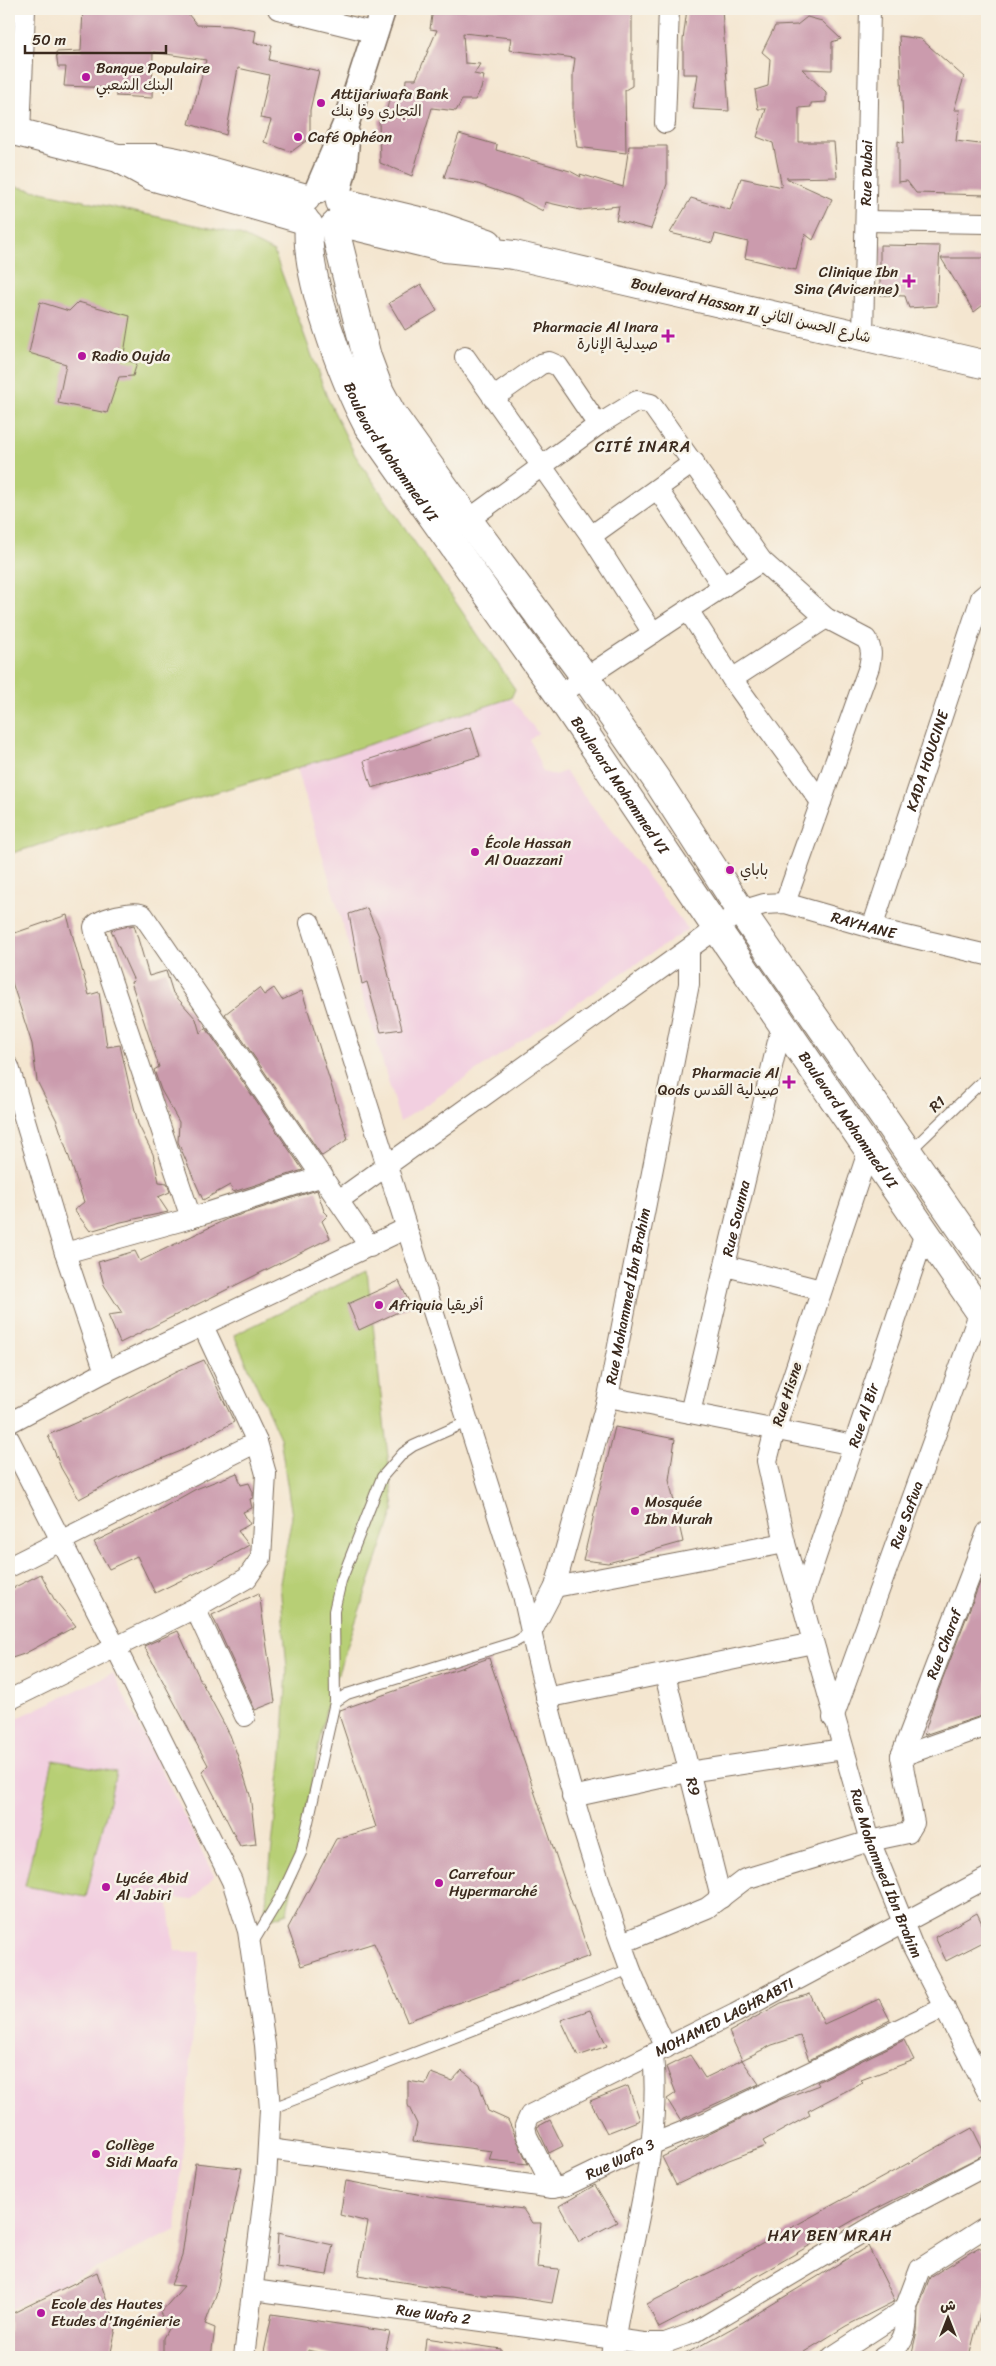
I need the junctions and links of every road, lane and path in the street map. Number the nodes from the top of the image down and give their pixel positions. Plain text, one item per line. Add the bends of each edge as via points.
1 (25, 9) edge
2 (278, 9) edge
3 (383, 9) edge
4 (669, 9) edge
5 (870, 9) edge
6 (376, 33) junction
7 (665, 123) dead end
8 (14, 131) edge
9 (323, 210) junction
10 (866, 221) junction
11 (987, 224) edge
12 (863, 335) junction
13 (465, 357) dead end
14 (987, 365) edge
15 (493, 398) junction
16 (598, 425) junction
17 (694, 462) junction
18 (541, 466) junction
19 (658, 490) junction
20 (468, 520) junction
21 (591, 536) junction
22 (762, 561) junction
23 (723, 587) junction
24 (986, 593) edge
25 (688, 610) junction
26 (826, 618) junction
27 (653, 633) junction
28 (585, 678) junction
29 (732, 679) junction
30 (559, 695) junction
31 (821, 802) junction
32 (785, 904) junction
33 (741, 911) junction
34 (310, 923) dead end
35 (872, 928) junction
36 (717, 929) junction
37 (689, 950) junction
38 (987, 955) edge
39 (782, 1024) junction
40 (9, 1067) edge
41 (987, 1077) edge
42 (869, 1149) junction
43 (908, 1153) junction
44 (387, 1166) junction
45 (323, 1176) junction
46 (339, 1200) junction
47 (191, 1218) junction
48 (407, 1228) junction
49 (926, 1230) junction
50 (370, 1246) junction
51 (65, 1253) junction
52 (984, 1255) edge
53 (726, 1266) junction
54 (821, 1290) junction
55 (984, 1316) edge
56 (203, 1326) junction
57 (104, 1372) junction
58 (608, 1397) junction
59 (690, 1413) junction
60 (469, 1421) junction
61 (9, 1422) edge
62 (775, 1430) junction
63 (9, 1439) edge
64 (257, 1442) junction
65 (854, 1446) junction
66 (987, 1532) edge
67 (61, 1542) junction
68 (785, 1543) junction
69 (9, 1567) edge
70 (555, 1587) junction
71 (801, 1601) junction
72 (195, 1608) junction
73 (531, 1633) junction
74 (813, 1643) junction
75 (116, 1648) junction
76 (665, 1675) junction
77 (546, 1698) junction
78 (9, 1700) edge
79 (336, 1702) junction
80 (246, 1716) dead end
81 (834, 1718) junction
82 (987, 1726) edge
83 (843, 1749) junction
84 (901, 1756) junction
85 (688, 1772) junction
86 (572, 1797) junction
87 (870, 1841) junction
88 (987, 1878) edge
89 (721, 1898) junction
90 (903, 1924) junction
91 (622, 1943) junction
92 (250, 1947) junction
93 (630, 1968) junction
94 (945, 2007) junction
95 (659, 2051) junction
96 (981, 2060) edge
97 (987, 2091) edge
98 (270, 2109) junction
99 (650, 2146) junction
100 (269, 2149) junction
101 (987, 2165) edge
102 (553, 2188) junction
103 (987, 2226) edge
104 (253, 2290) junction
105 (906, 2306) junction
106 (614, 2348) edge
107 (244, 2357) edge
108 (832, 2357) edge
109 (883, 2357) edge

1 - 8 street
2 - 6 street
3 - 6 street, Boulevard Mohammed VI
4 - 7 street
5 - 10 street, Rue Dubai
6 - 9 street, Boulevard Mohammed VI via 347,121 345,162
8 - 9 main road, Boulevard Hassan II شارع الحسن الثاني via 118,158 156,158 177,162
9 - 12 main road, Boulevard Hassan II شارع الحسن الثاني via 461,232 514,255
9 - 20 main road, Boulevard Mohammed VI via 380,392 392,414
9 - 30 main road, Boulevard Mohammed VI via 309,255 354,398 368,426
10 - 11 street
10 - 12 street, Rue Dubai
12 - 14 main road, Boulevard Hassan II شارع الحسن الثاني
13 - 15 street
15 - 16 street via 541,364 550,362 558,366
15 - 18 street
16 - 17 street via 637,401 646,401 652,404
16 - 18 street
17 - 19 street
17 - 22 street
18 - 20 street
18 - 21 street
19 - 21 street
19 - 23 street
20 - 28 main road, Boulevard Mohammed VI
21 - 27 street
22 - 23 street
22 - 26 street
23 - 25 street
24 - 35 street, KADA HOUCINE via 981,598
25 - 27 street
25 - 29 street
26 - 29 street
26 - 31 street via 866,639 871,654
27 - 28 street
28 - 30 street
28 - 33 main road, Boulevard Mohammed VI via 656,779
29 - 31 street
30 - 36 main road, Boulevard Mohammed VI
31 - 32 street
32 - 33 street, RAYHANE via 764,904
32 - 35 street, RAYHANE
33 - 36 street
33 - 43 main road, Boulevard Mohammed VI
34 - 44 street
35 - 38 street, RAYHANE
36 - 37 street
36 - 39 main road, Boulevard Mohammed VI
37 - 44 street
37 - 58 street, Rue Mohammed Ibn Brahim via 689,984
39 - 42 main road, Boulevard Mohammed VI
39 - 53 street, Rue Sounna
40 - 51 street
41 - 43 lane, R1
42 - 49 main road, Boulevard Mohammed VI
42 - 54 street, Rue Hisne
43 - 52 main road, Boulevard Mohammed VI
44 - 46 street
44 - 48 street
45 - 46 street
45 - 47 street
45 - 47 street via 143,915 135,912 98,921 95,932
46 - 50 street
47 - 51 street
48 - 50 street
48 - 60 street
49 - 55 main road, Boulevard Mohammed VI
49 - 65 street, Rue Al Bir
50 - 56 street
51 - 57 street
53 - 54 street
53 - 59 street, Rue Sounna
54 - 62 street, Rue Hisne
55 - 81 street, Rue Safwa
56 - 57 street
56 - 64 street
57 - 61 street
58 - 59 street
58 - 70 street, Rue Mohammed Ibn Brahim
59 - 62 street
60 - 73 street via 523,1595
60 - 79 lane via 408,1450 382,1477 341,1581 334,1611
62 - 65 street
62 - 68 street, Rue Hisne via 767,1461
63 - 67 street
64 - 67 street
64 - 72 street via 266,1474 261,1558 247,1578
65 - 71 street, Rue Al Bir
66 - 84 street, Rue Charaf
67 - 69 street
67 - 75 street
68 - 70 street
68 - 71 street, Rue Hisne
70 - 73 street, Rue Mohammed Ibn Brahim
71 - 74 street, Rue Hisne
72 - 75 street
72 - 80 street
73 - 77 street
73 - 79 lane via 515,1642 347,1694
74 - 76 street
74 - 81 street, Rue Mohammed Ibn Brahim
75 - 78 street
75 - 92 street via 232,1881 245,1918
76 - 77 street
76 - 85 street, R9
77 - 86 street
79 - 92 lane via 301,1853 281,1896
81 - 83 street, Rue Mohammed Ibn Brahim
82 - 84 street
83 - 85 street
83 - 87 street, Rue Mohammed Ibn Brahim
84 - 87 street via 914,1823 908,1833
85 - 86 street
85 - 89 street, R9
86 - 91 street
87 - 89 street via 745,1878
87 - 90 street, Rue Mohammed Ibn Brahim
88 - 90 street, MOHAMED LAGHRABTI
89 - 91 street via 686,1918
90 - 94 street, Rue Mohammed Ibn Brahim
90 - 95 street, MOHAMED LAGHRABTI
91 - 93 street
92 - 98 street via 265,2045
93 - 95 street
93 - 98 lane
94 - 96 street, Rue Mohammed Ibn Brahim
94 - 99 street, Rue Wafa 3 via 707,2122
95 - 99 street
95 - 102 street, MOHAMED LAGHRABTI via 530,2115 524,2126 527,2136
96 - 97 street, Rue Mohammed Ibn Brahim
98 - 100 street
99 - 102 street, Rue Wafa 3 via 574,2183
99 - 106 street
100 - 102 street, Rue Wafa 3
100 - 104 street
101 - 106 street, Rue Wafa 2 via 886,2219 680,2340
103 - 105 street via 920,2269
104 - 106 street, Rue Wafa 2
104 - 107 street
105 - 108 street
105 - 109 street via 904,2336 898,2346

